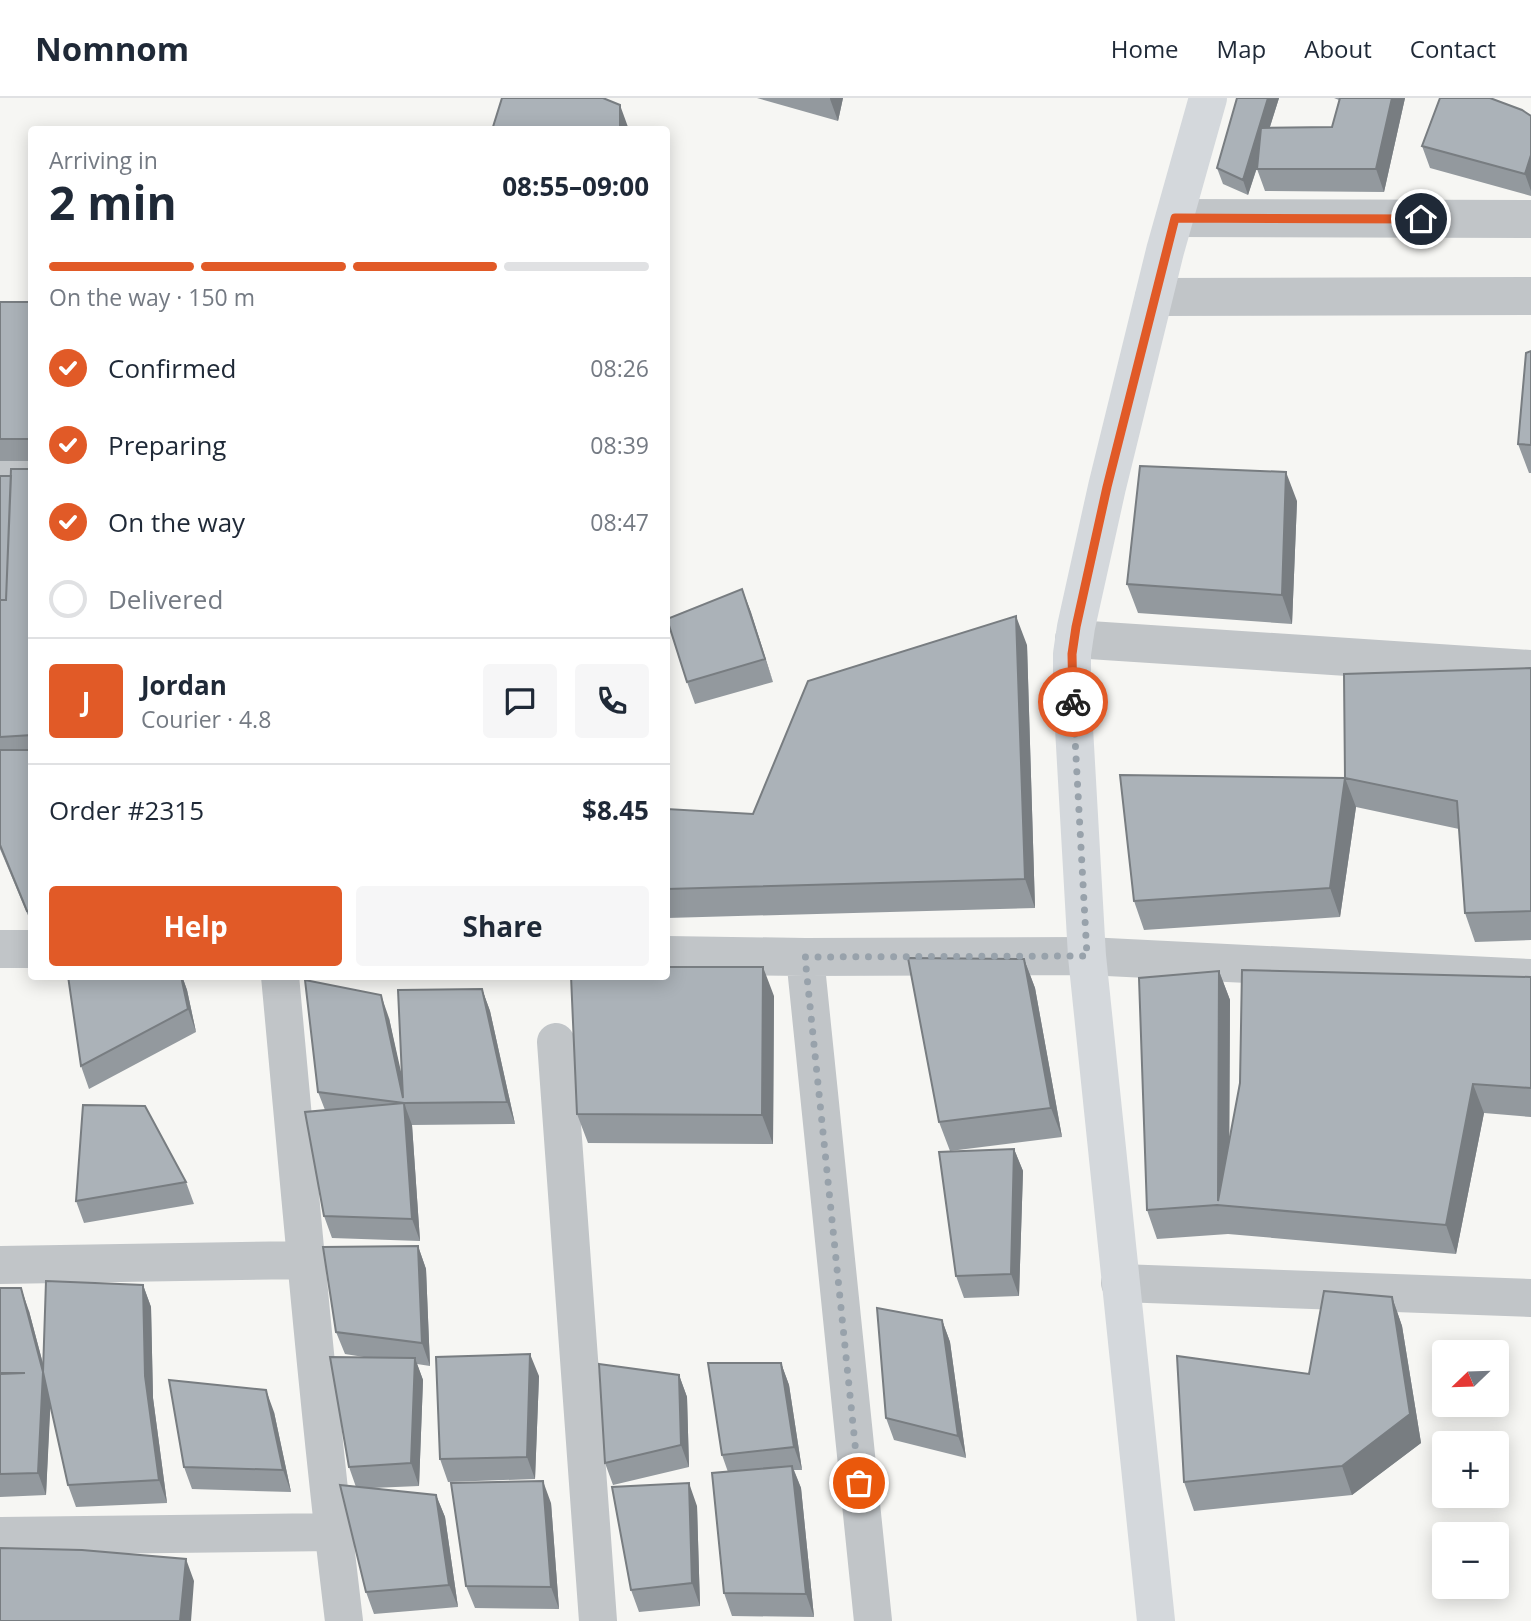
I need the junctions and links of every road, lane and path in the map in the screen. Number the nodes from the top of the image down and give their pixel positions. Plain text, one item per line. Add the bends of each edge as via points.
1 (1208, 98) edge
2 (1175, 218) junction
3 (1531, 219) edge
4 (1531, 296) edge
5 (1154, 297) junction
6 (0, 467) edge
7 (28, 467) edge
8 (1074, 639) junction
9 (1531, 669) edge
10 (0, 948) edge
11 (28, 949) edge
12 (670, 955) edge
13 (1087, 956) junction
14 (805, 957) junction
15 (1531, 978) edge
16 (281, 980) edge
17 (556, 1042) dead end
18 (306, 1260) junction
19 (0, 1265) edge
20 (1120, 1283) junction
21 (1531, 1298) edge
22 (333, 1532) junction
23 (0, 1536) edge
24 (344, 1621) edge
25 (598, 1621) edge
26 (873, 1621) edge
27 (1156, 1621) edge

1 - 2 main road
2 - 3 street
2 - 5 main road
4 - 5 street
5 - 8 main road
6 - 7 street
8 - 9 street
8 - 13 main road via 1072,693
10 - 11 street
12 - 14 street
13 - 14 street
13 - 15 street
13 - 20 main road
14 - 26 street
16 - 18 street
17 - 25 street
18 - 19 street
18 - 22 street
20 - 21 street
20 - 27 main road
22 - 23 street
22 - 24 street

